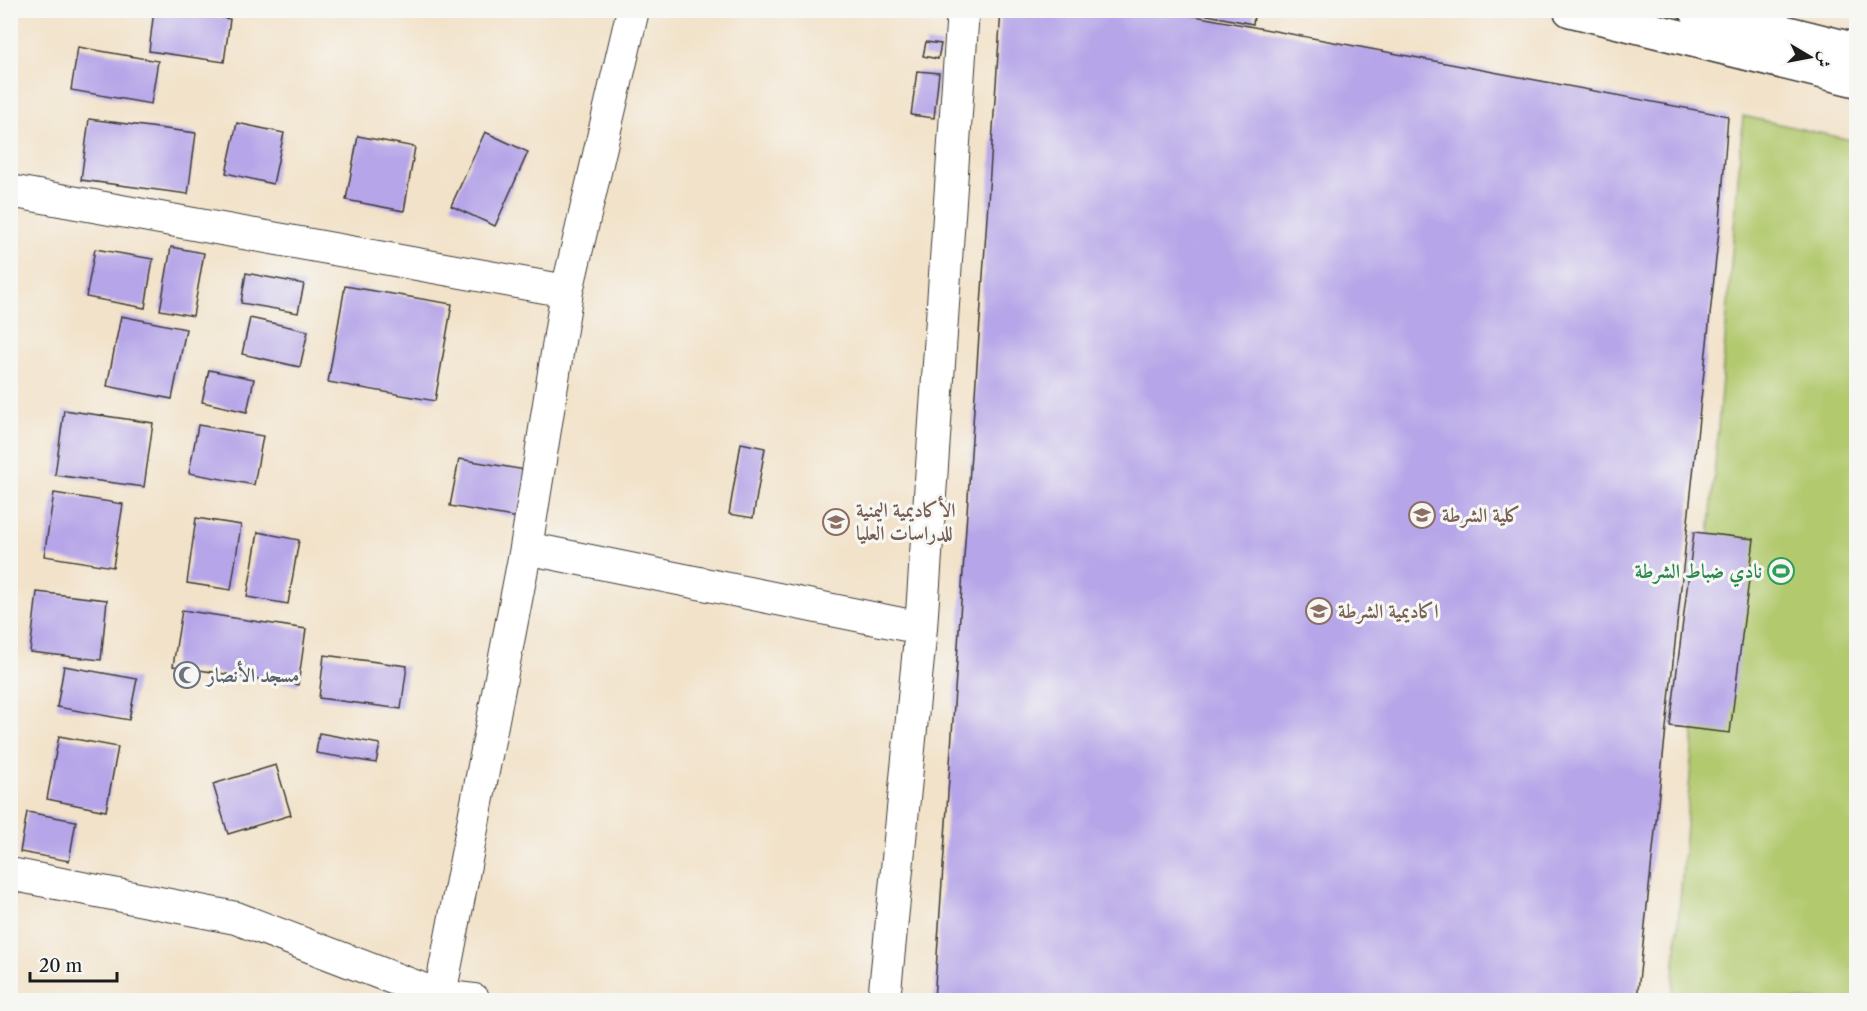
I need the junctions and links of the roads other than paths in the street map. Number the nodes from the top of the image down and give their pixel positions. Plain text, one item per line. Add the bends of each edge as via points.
1 (633, 10) edge
2 (963, 10) edge
3 (1570, 10) edge
4 (1696, 10) edge
5 (1734, 15) edge
6 (1857, 50) edge
7 (1857, 81) edge
8 (10, 191) edge
9 (567, 291) junction
10 (526, 548) junction
11 (921, 628) junction
12 (10, 874) edge
13 (440, 998) edge
14 (474, 1000) edge
15 (884, 1000) edge

1 - 9 street
2 - 11 street
3 - 7 main road
4 - 5 main road
5 - 6 main road
8 - 9 street
9 - 10 street
10 - 11 street
10 - 13 street
11 - 15 street
12 - 13 street via 236,918
13 - 14 street

